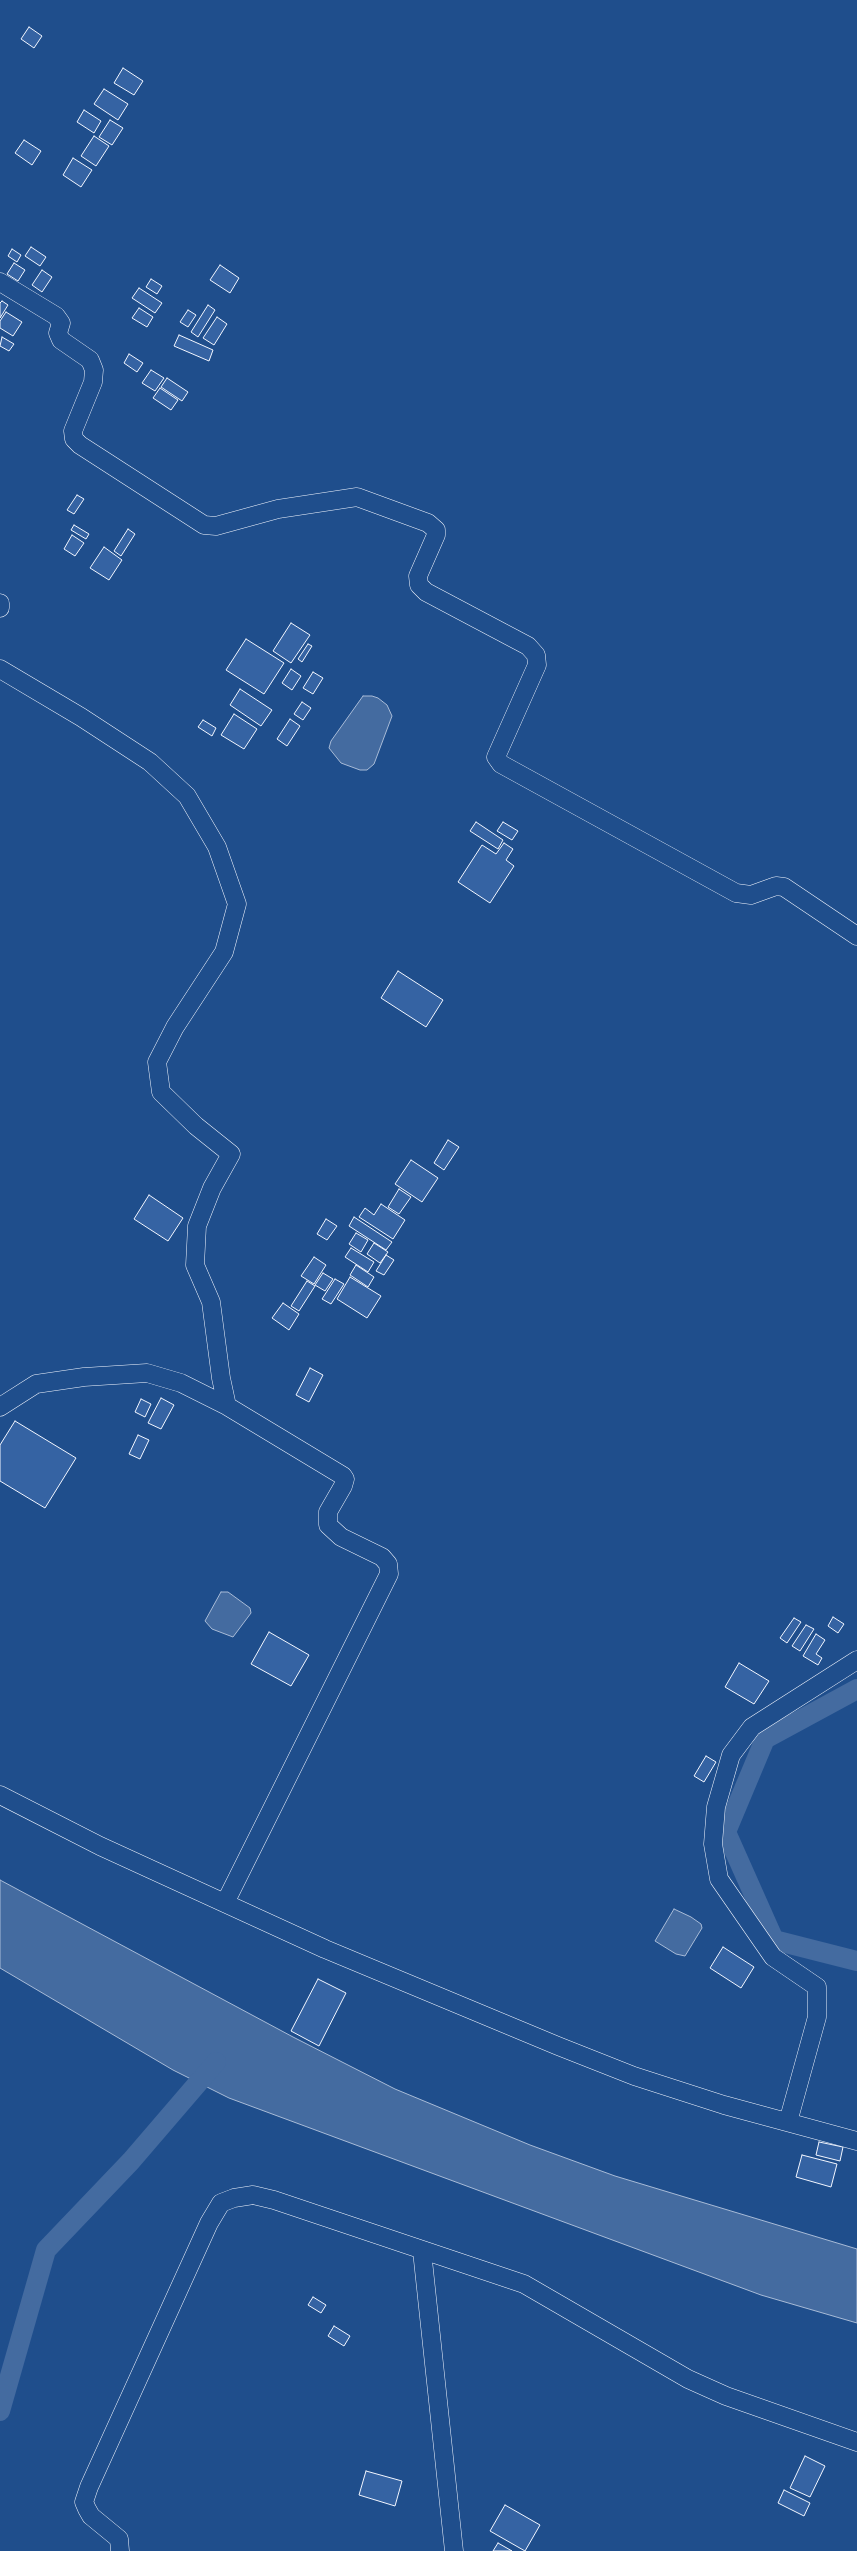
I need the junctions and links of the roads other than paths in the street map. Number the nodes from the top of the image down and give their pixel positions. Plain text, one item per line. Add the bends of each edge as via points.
1 (0, 282) edge
2 (0, 603) edge
3 (0, 608) edge
4 (0, 669) edge
5 (857, 936) edge
6 (227, 1406) junction
7 (0, 1407) edge
8 (857, 1660) edge
9 (0, 1795) edge
10 (225, 1903) junction
11 (788, 2122) junction
12 (857, 2141) edge
13 (422, 2251) junction
14 (857, 2442) edge
15 (120, 2551) edge
16 (454, 2551) edge

1 - 5 street via 56,316 61,323 60,340 90,360 94,370 93,382 73,431 74,439 80,445 204,525 216,526 278,509 357,497 428,523 436,530 436,535 418,576 419,585 426,592 528,646 536,655 538,665 496,757 501,764 736,893 750,895 776,886 784,887
2 - 3 street
4 - 6 street via 150,762 187,796 217,847 237,904 224,952 175,1027 157,1062 160,1092 231,1154 212,1188 197,1226 196,1265 211,1302
6 - 7 street via 181,1383 147,1373 36,1384
6 - 10 street via 344,1476 345,1481 328,1512 328,1525 341,1537 382,1557 388,1564 389,1574
8 - 11 street via 752,1727 731,1755 716,1807 713,1844 719,1879 773,1957 817,1987 817,2017
9 - 10 street via 100,1846
10 - 11 street via 325,1949 634,2076
11 - 12 street
13 - 14 street via 524,2284 688,2379 726,2396
13 - 15 street via 274,2200 253,2196 221,2203 209,2223 84,2502 98,2522 119,2539
13 - 16 street

